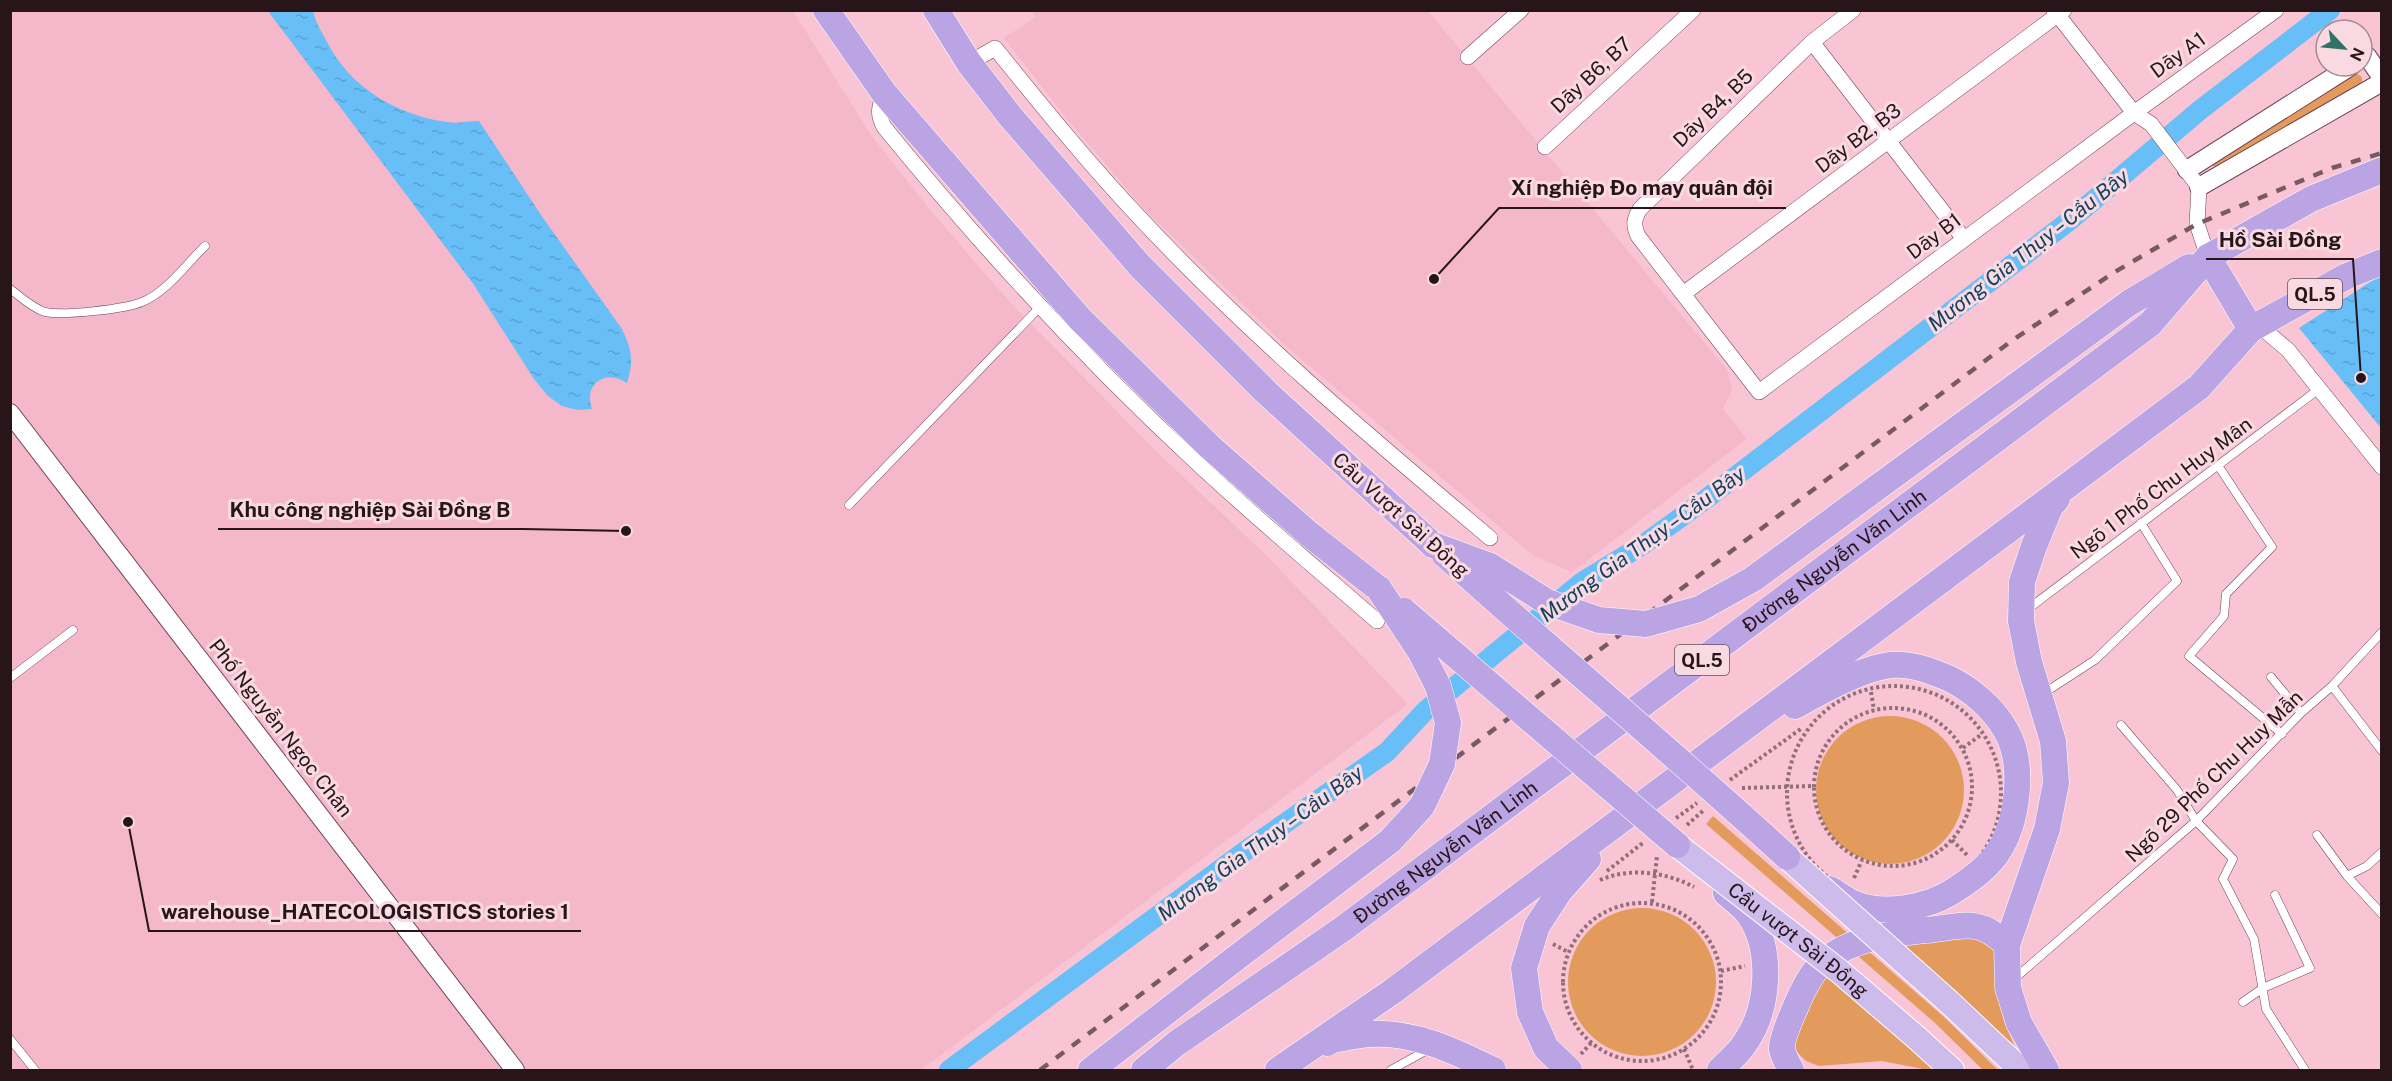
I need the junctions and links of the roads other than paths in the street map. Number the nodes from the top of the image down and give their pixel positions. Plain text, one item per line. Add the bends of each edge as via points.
1 (826, 10) edge
2 (936, 10) edge
3 (1521, 10) edge
4 (1693, 10) edge
5 (1853, 10) edge
6 (2276, 10) edge
7 (2059, 12) edge
8 (1812, 42) junction
9 (1468, 57) dead end
10 (969, 63) junction
11 (2374, 63) edge
12 (2331, 78) edge
13 (2382, 80) edge
14 (884, 93) junction
15 (2134, 113) junction
16 (1888, 141) junction
17 (1545, 147) dead end
18 (2183, 165) junction
19 (2382, 170) edge
20 (2199, 187) junction
21 (1964, 239) junction
22 (205, 246) dead end
23 (2208, 256) junction
24 (2382, 262) edge
25 (10, 289) edge
26 (1683, 294) junction
27 (1040, 307) junction
28 (2251, 329) junction
29 (2319, 389) junction
30 (1759, 392) joint
31 (10, 413) edge
32 (2219, 467) junction
33 (2382, 467) edge
34 (2069, 485) junction
35 (849, 505) dead end
36 (2141, 523) junction
37 (1490, 538) dead end
38 (1433, 545) junction
39 (1379, 589) junction
40 (2022, 614) junction
41 (1377, 621) dead end
42 (73, 630) dead end
43 (2382, 632) edge
44 (2271, 676) dead end
45 (10, 678) edge
46 (2332, 686) junction
47 (2040, 696) junction
48 (2301, 713) junction
49 (2121, 725) dead end
50 (2282, 734) junction
51 (2382, 751) edge
52 (1698, 761) junction
53 (1626, 817) junction
54 (2196, 821) junction
55 (2317, 835) dead end
56 (1677, 845) junction
57 (2382, 852) edge
58 (1787, 857) junction
59 (2347, 876) junction
60 (2275, 896) dead end
61 (2382, 914) edge
62 (2007, 945) junction
63 (2008, 984) junction
64 (2263, 988) junction
65 (2242, 1002) dead end
66 (10, 1039) edge
67 (1437, 1044) junction
68 (35, 1071) edge
69 (515, 1071) edge
70 (1091, 1071) edge
71 (1144, 1071) edge
72 (1279, 1071) edge
73 (1391, 1071) edge
74 (1493, 1071) edge
75 (1569, 1071) edge
76 (1720, 1071) edge
77 (1791, 1071) edge
78 (1952, 1071) edge
79 (2020, 1071) edge
80 (2046, 1071) edge
81 (2305, 1071) edge

1 - 14 highway
2 - 10 highway, Cầu Vượt Sài Đồng
3 - 9 street
4 - 17 street, Dãy B6, B7
5 - 8 street, Dãy B4, B5
6 - 15 street, Dãy A1
7 - 15 street
7 - 16 street, Dãy B2, B3
8 - 16 street
8 - 26 street, Dãy B4, B5 via 1635,218 1638,236
10 - 37 street via 995,48 1139,218 1221,300 1354,423
10 - 38 highway, Cầu Vượt Sài Đồng via 1140,266 1266,392
11 - 13 street
12 - 18 street
13 - 20 street
14 - 27 street via 879,109 884,127
14 - 39 highway via 1080,319 1210,447
15 - 18 street via 2151,124
15 - 21 street, Dãy B1
16 - 21 street
16 - 26 street, Dãy B2, B3
18 - 20 street
19 - 23 highway, Đường Nguyễn Văn Linh / QL.5 via 2311,199
20 - 23 street via 2197,224
21 - 30 street, Dãy B1
22 - 25 lane via 160,290 143,302 125,307 58,314 43,311
23 - 28 highway
23 - 38 highway, bridge via 2129,303 1753,579 1699,609 1646,624 1599,621 1546,603 1490,566
23 - 71 highway, Đường Nguyễn Văn Linh / QL.5 via 2150,324 1344,928 1177,1043
24 - 28 highway, QL.5 via 2347,276
26 - 30 street, Dãy B4, B5
27 - 35 lane
27 - 41 street via 1198,464
28 - 29 street via 2262,328 2277,340
28 - 34 highway, QL.5 via 2199,387
29 - 32 lane, Ngõ 1 Phố Chu Huy Mân
29 - 33 street
31 - 69 street, Phố Nguyễn Ngọc Chân
32 - 36 lane, Ngõ 1 Phố Chu Huy Mân
32 - 50 lane via 2272,547 2226,594 2224,616 2189,656
34 - 40 highway via 2050,507 2034,546 2022,582
34 - 52 highway, QL.5
36 - 40 lane, Ngõ 1 Phố Chu Huy Mân
36 - 47 lane via 2177,581 2095,660
38 - 58 highway, Cầu Vượt Sài Đồng, bridge
39 - 56 highway, bridge
39 - 70 highway, bridge via 1420,651 1438,686 1448,723 1442,764 1422,806 1390,841
40 - 47 highway via 2029,662
42 - 45 lane
43 - 46 lane, Ngõ 29 Phố Chu Huy Mẫn
44 - 48 lane
46 - 48 lane, Ngõ 29 Phố Chu Huy Mẫn
46 - 51 lane
47 - 62 highway via 2053,741 2056,783 2047,829
48 - 50 lane, Ngõ 29 Phố Chu Huy Mẫn
49 - 54 lane via 2177,790
50 - 54 lane, Ngõ 29 Phố Chu Huy Mẫn
52 - 53 highway, QL.5
52 - 58 highway, Cầu Vượt Sài Đồng, bridge via 1822,690 1866,681 1892,665 1927,669 1959,683 1986,705 2006,730 2018,789 2011,824 1995,855 1970,881 1942,898 1915,907 1886,909 1858,905
53 - 72 highway, QL.5
53 - 75 highway via 1559,892 1537,926 1524,968 1530,1012 1546,1048
54 - 63 lane, Ngõ 29 Phố Chu Huy Mẫn
54 - 64 lane via 2233,859 2223,879 2254,939
55 - 59 lane
56 - 76 highway, bridge via 1749,915 1762,948 1765,980 1759,1013 1746,1043
56 - 78 main road, Cầu vượt Sài Đồng, bridge via 1839,971
57 - 59 lane via 2367,866
58 - 79 main road, bridge
59 - 61 lane
60 - 64 lane via 2310,968
62 - 63 highway
62 - 77 highway via 1994,932 1958,925 1879,936 1847,947 1820,966 1792,1015 1782,1048
63 - 80 highway via 2019,1023
64 - 65 lane
64 - 81 lane via 2266,1008
66 - 68 lane
67 - 72 highway via 1370,1034 1332,1040
67 - 73 lane
67 - 74 highway

